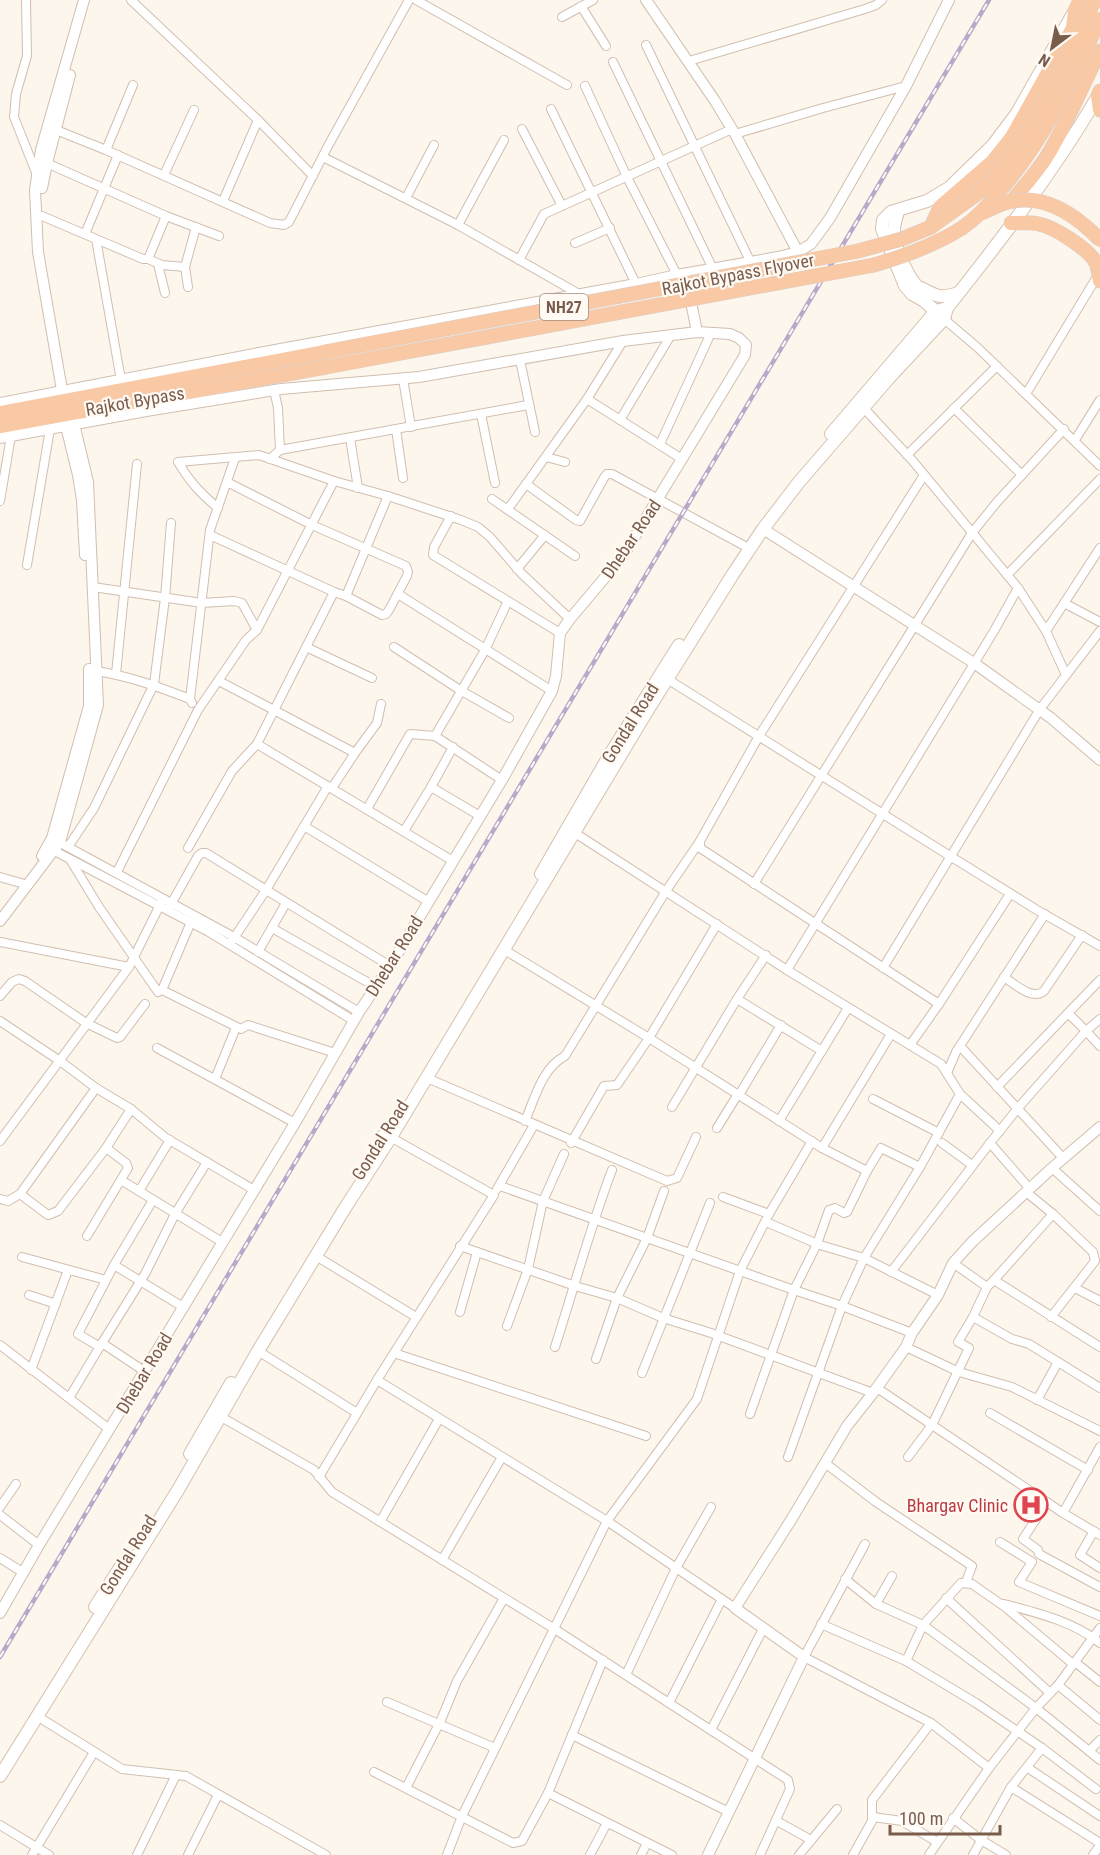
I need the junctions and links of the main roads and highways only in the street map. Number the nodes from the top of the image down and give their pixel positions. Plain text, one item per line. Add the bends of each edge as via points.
1 (1095, 0) edge
2 (1077, 5) edge
3 (1100, 19) edge
4 (1100, 51) edge
5 (1099, 93) edge
6 (1100, 110) edge
7 (1012, 201) junction
8 (979, 215) junction
9 (1011, 223) junction
10 (931, 226) junction
11 (1100, 240) edge
12 (1099, 278) edge
13 (958, 293) junction
14 (918, 294) junction
15 (942, 313) junction
16 (925, 323) junction
17 (260, 359) joint
18 (214, 362) road end
19 (234, 369) junction
20 (270, 376) joint
21 (861, 405) junction
22 (0, 413) edge
23 (0, 426) edge
24 (762, 524) junction
25 (663, 677) junction
26 (387, 1135) junction
27 (217, 1414) junction
28 (0, 1762) edge
29 (0, 1776) edge

1 - 10 highway, Rajkot Bypass Flyover / NH27, bridge via 1027,135 992,181
2 - 10 highway via 1073,28 1012,136 992,162 940,207
2 - 14 main road via 1017,113 993,145 949,188 927,201 887,215 882,224 898,274 905,286
3 - 8 highway, Rajkot Bypass Flyover / NH27, bridge via 1040,138
4 - 7 highway via 1046,157
5 - 6 highway
5 - 9 main road via 1060,156
7 - 8 highway, bridge
7 - 11 highway, bridge via 1039,202 1059,209 1078,219
8 - 20 highway, Rajkot Bypass Flyover / NH27, bridge via 909,255 874,265
9 - 12 highway via 1037,223 1064,236 1096,262
9 - 13 main road
10 - 17 highway, Rajkot Bypass Flyover / NH27, bridge via 858,251 325,352
13 - 14 main road via 945,298
13 - 15 main road
14 - 15 main road
14 - 16 main road
15 - 16 main road
15 - 21 main road
16 - 21 main road
17 - 19 highway, Rajkot Bypass / NH27
18 - 19 highway
19 - 22 highway, Rajkot Bypass / NH27
20 - 23 highway, Rajkot Bypass / NH27
21 - 24 main road
24 - 25 main road
24 - 25 main road, Gondal Road via 743,545
25 - 26 main road, Gondal Road via 609,756
25 - 26 main road via 575,833 427,1078
26 - 27 main road, Gondal Road
26 - 27 main road
27 - 28 main road, Gondal Road
27 - 29 main road via 178,1490

